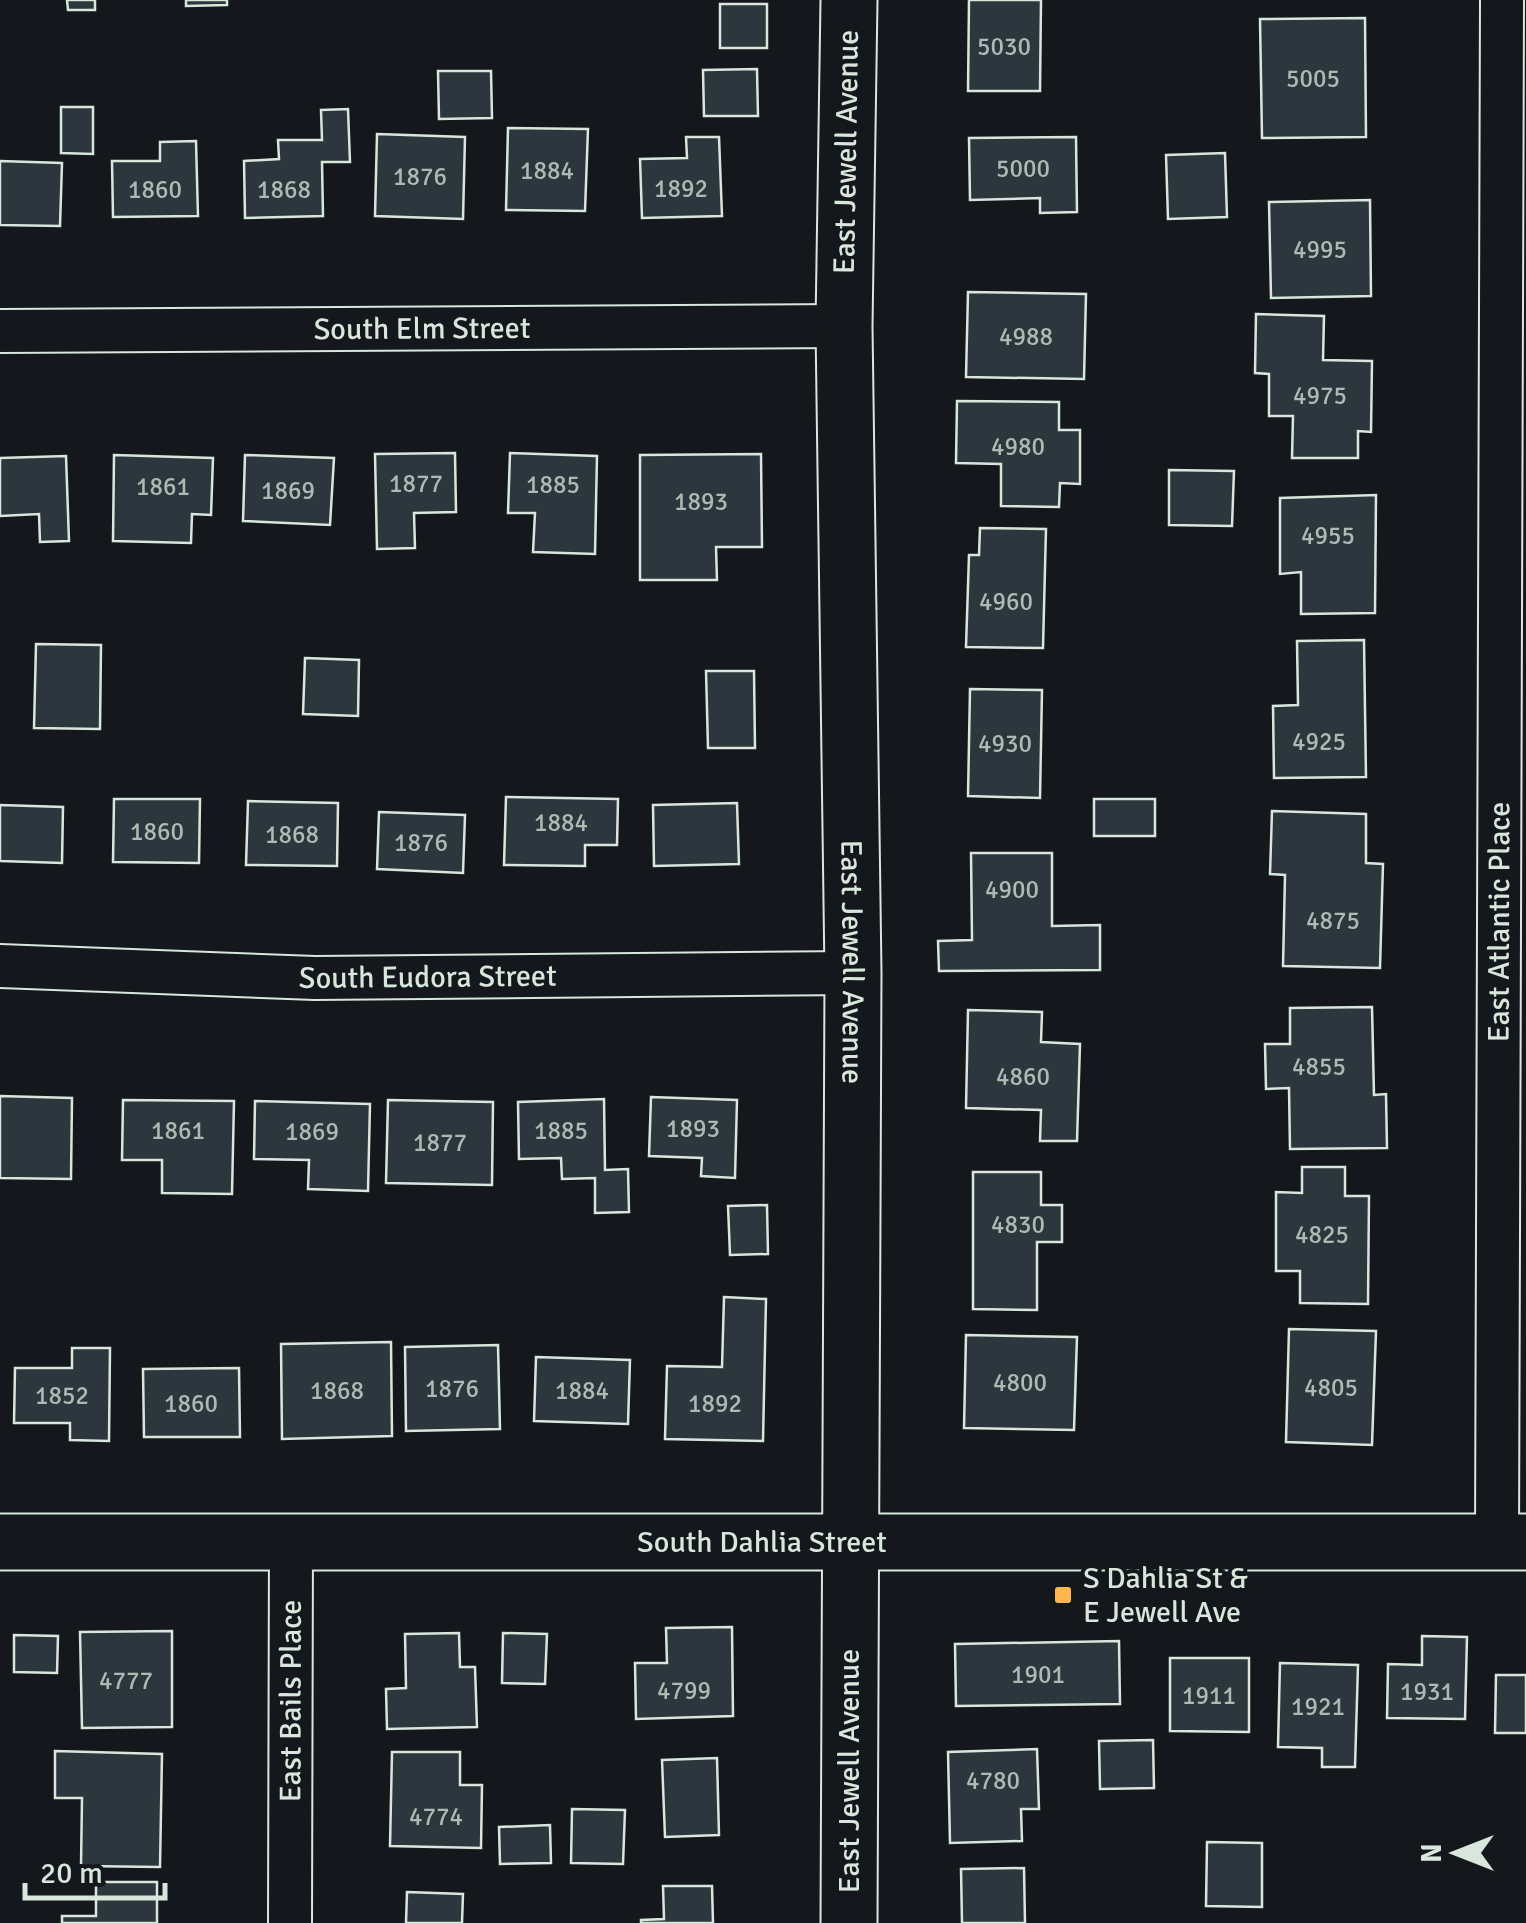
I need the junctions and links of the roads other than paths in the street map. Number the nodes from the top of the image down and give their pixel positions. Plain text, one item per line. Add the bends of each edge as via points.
1 (848, 0) edge
2 (1502, 0) edge
3 (844, 326) junction
4 (0, 331) edge
5 (0, 966) edge
6 (852, 973) junction
7 (291, 1540) junction
8 (0, 1542) edge
9 (1512, 1542) edge
10 (850, 1543) junction
11 (290, 1923) edge
12 (849, 1923) edge

1 - 3 street, East Jewell Avenue
2 - 9 street, East Atlantic Place
3 - 4 street, South Elm Street
3 - 6 street, East Jewell Avenue
5 - 6 street, South Eudora Street via 315,978
6 - 10 street, East Jewell Avenue
7 - 8 street, South Dahlia Street
7 - 10 street, South Dahlia Street
7 - 11 street, East Bails Place
9 - 10 street, South Dahlia Street
10 - 12 street, East Jewell Avenue

